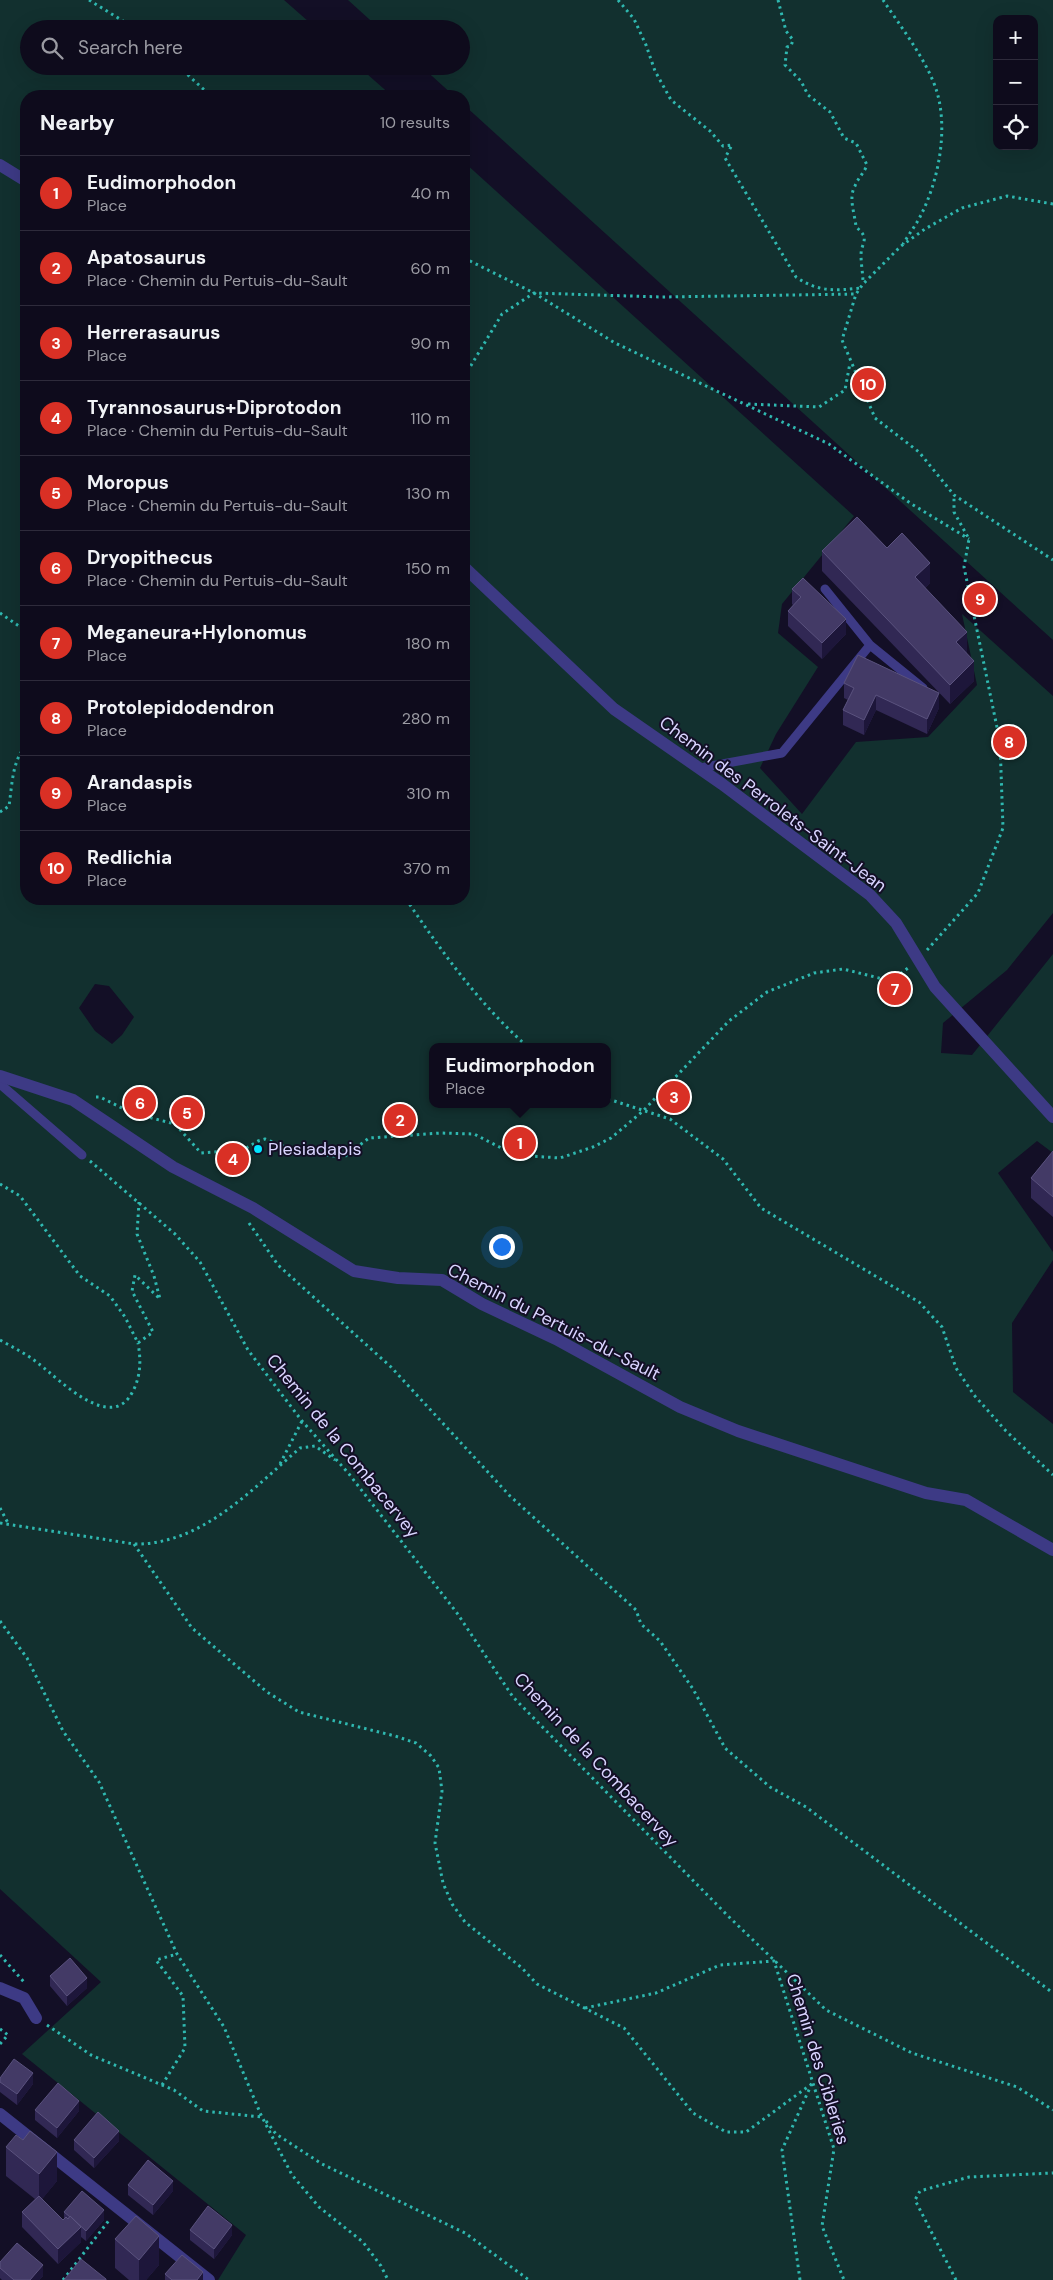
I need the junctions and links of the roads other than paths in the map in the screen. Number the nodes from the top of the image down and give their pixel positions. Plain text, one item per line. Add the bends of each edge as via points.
1 (0, 165) edge
2 (20, 177) edge
3 (470, 574) edge
4 (825, 589) dead end
5 (870, 645) junction
6 (930, 695) edge
7 (700, 768) junction
8 (0, 1076) edge
9 (0, 1084) edge
10 (1053, 1117) edge
11 (82, 1155) road end
12 (1053, 1550) edge
13 (0, 1988) edge
14 (36, 2018) road end
15 (0, 2114) edge
16 (209, 2280) edge

1 - 2 street
3 - 7 street, Chemin des Perrolets-Saint-Jean via 614,709
4 - 5 lane
5 - 6 lane
5 - 7 lane via 782,753
7 - 10 street, Chemin des Perrolets-Saint-Jean via 870,895 896,923 935,987
8 - 12 street, Chemin du Pertuis-du-Sault via 73,1100 173,1168 253,1208 354,1271 442,1280 680,1407 738,1431 898,1484 966,1500
9 - 11 lane
13 - 14 street via 24,1998
15 - 16 street

